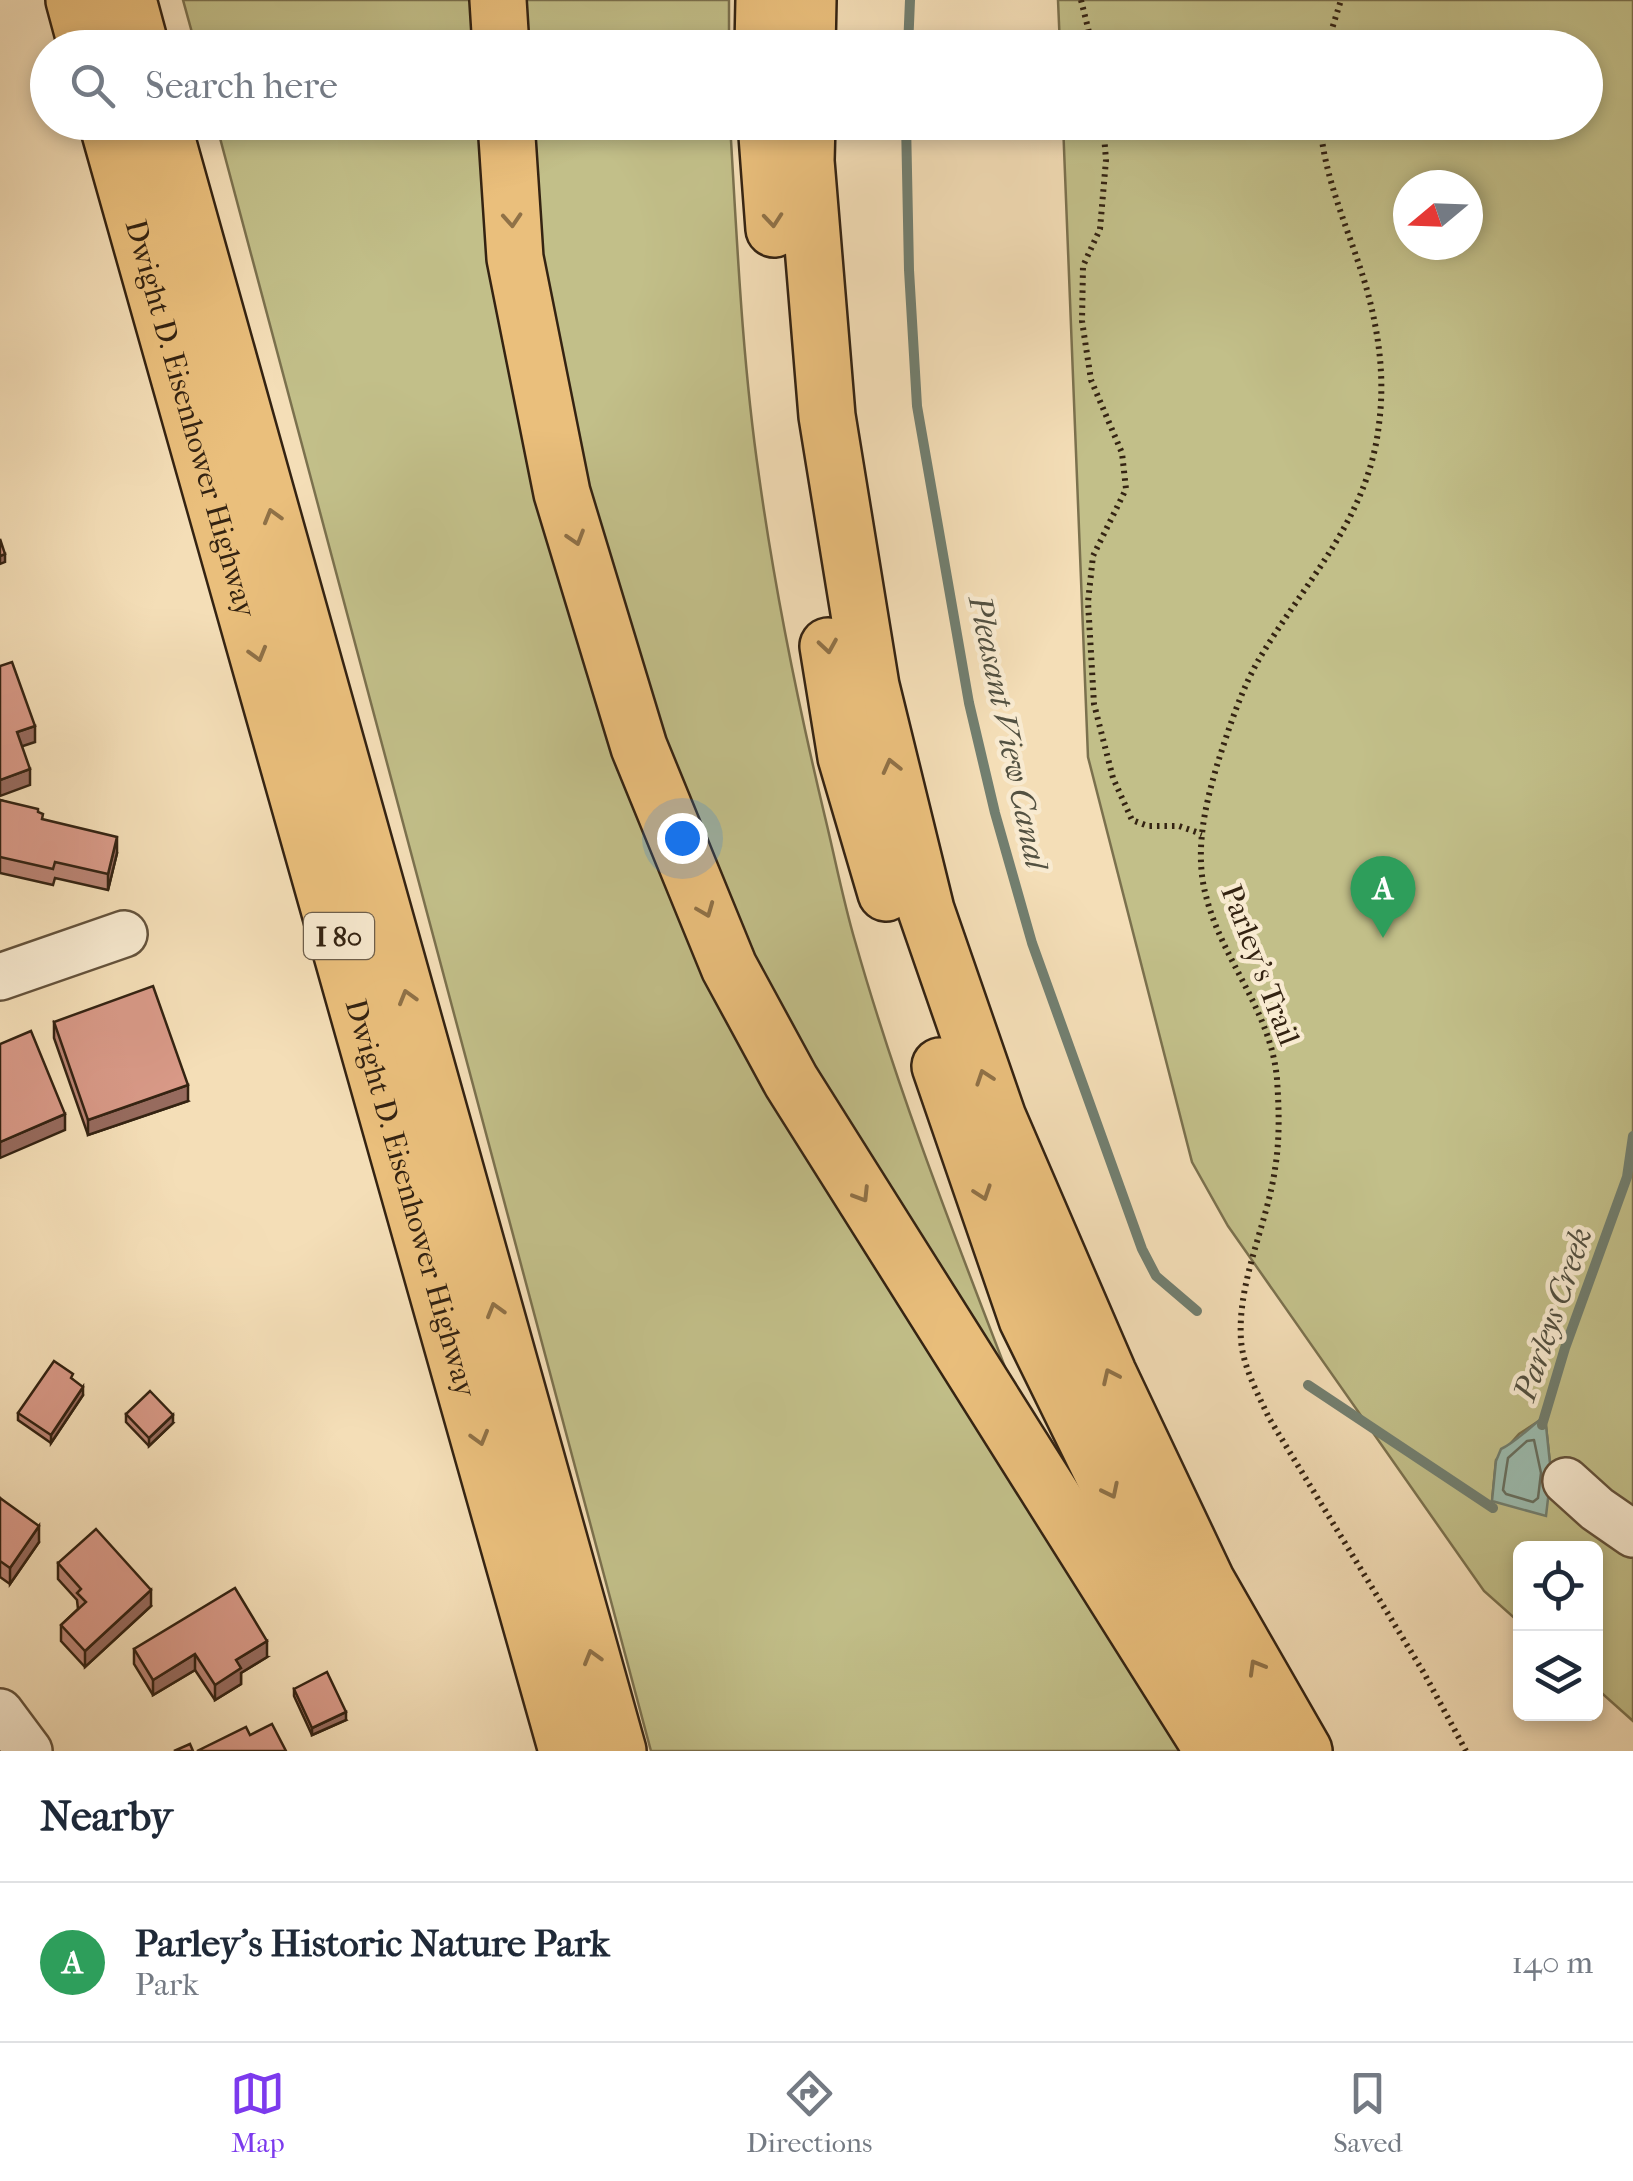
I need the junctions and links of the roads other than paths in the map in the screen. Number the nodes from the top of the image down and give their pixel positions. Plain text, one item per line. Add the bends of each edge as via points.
1 (74, 0) edge
2 (128, 0) edge
3 (498, 0) edge
4 (764, 0) edge
5 (808, 0) edge
6 (82, 30) edge
7 (137, 30) edge
8 (500, 30) edge
9 (763, 30) edge
10 (807, 30) edge
11 (112, 140) edge
12 (167, 140) edge
13 (507, 140) edge
14 (767, 140) edge
15 (807, 140) edge
16 (124, 934) dead end
17 (0, 977) edge
18 (1566, 1481) dead end
19 (1633, 1534) edge
20 (0, 1712) edge
21 (29, 1751) edge
22 (567, 1751) edge
23 (618, 1751) edge
24 (1212, 1751) edge
25 (1253, 1751) edge
26 (1304, 1751) edge

1 - 6 highway
2 - 7 highway
3 - 8 highway
4 - 9 highway
5 - 10 highway
11 -> 22 highway, Dwight D. Eisenhower Highway / I 80
23 -> 12 highway, Dwight D. Eisenhower Highway / I 80
13 -> 24 highway via 515,258 562,493 639,748 730,967 791,1081
14 -> 25 highway via 788,404 846,757 920,1011 1027,1319 1186,1645
26 -> 15 highway via 1207,1582 1108,1373 998,1118 926,910 871,686 827,416
16 - 17 street
18 - 19 street
20 - 21 street

